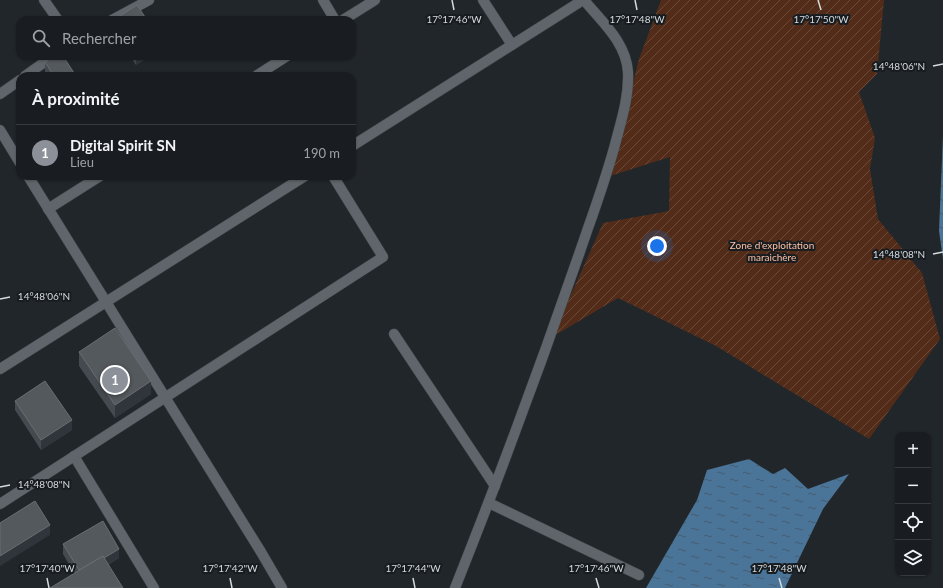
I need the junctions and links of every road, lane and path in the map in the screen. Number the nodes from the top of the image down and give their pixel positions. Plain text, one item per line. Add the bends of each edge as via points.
1 (44, 0) edge
2 (149, 0) edge
3 (323, 0) edge
4 (375, 0) edge
5 (483, 0) edge
6 (583, 0) edge
7 (55, 16) edge
8 (119, 16) edge
9 (333, 16) edge
10 (350, 16) edge
11 (512, 45) junction
12 (47, 60) edge
13 (281, 60) edge
14 (30, 72) edge
15 (262, 72) edge
16 (16, 83) edge
17 (0, 94) edge
18 (0, 130) edge
19 (356, 143) edge
20 (16, 156) edge
21 (30, 180) edge
22 (94, 180) edge
23 (299, 180) edge
24 (335, 180) edge
25 (48, 209) junction
26 (106, 302) junction
27 (394, 334) dead end
28 (0, 369) edge
29 (165, 397) junction
30 (74, 456) junction
31 (495, 486) junction
32 (489, 503) junction
33 (0, 504) edge
34 (639, 575) dead end
35 (154, 588) edge
36 (282, 588) edge
37 (455, 588) edge

1 - 7 street
2 - 8 street
3 - 9 street
4 - 10 street
5 - 11 street
6 - 11 street
6 - 31 street via 615,36 624,55 628,71 627,98 610,164
11 - 19 street
12 - 14 street
13 - 15 street
16 - 17 street
18 - 20 street
21 - 25 street
22 - 25 street
23 - 26 street
24 - 29 street via 383,257
25 - 26 street
26 - 28 street
26 - 29 street
27 - 31 street
29 - 30 street
29 - 36 street
30 - 33 street
30 - 35 street
31 - 32 street
32 - 34 street
32 - 37 street

